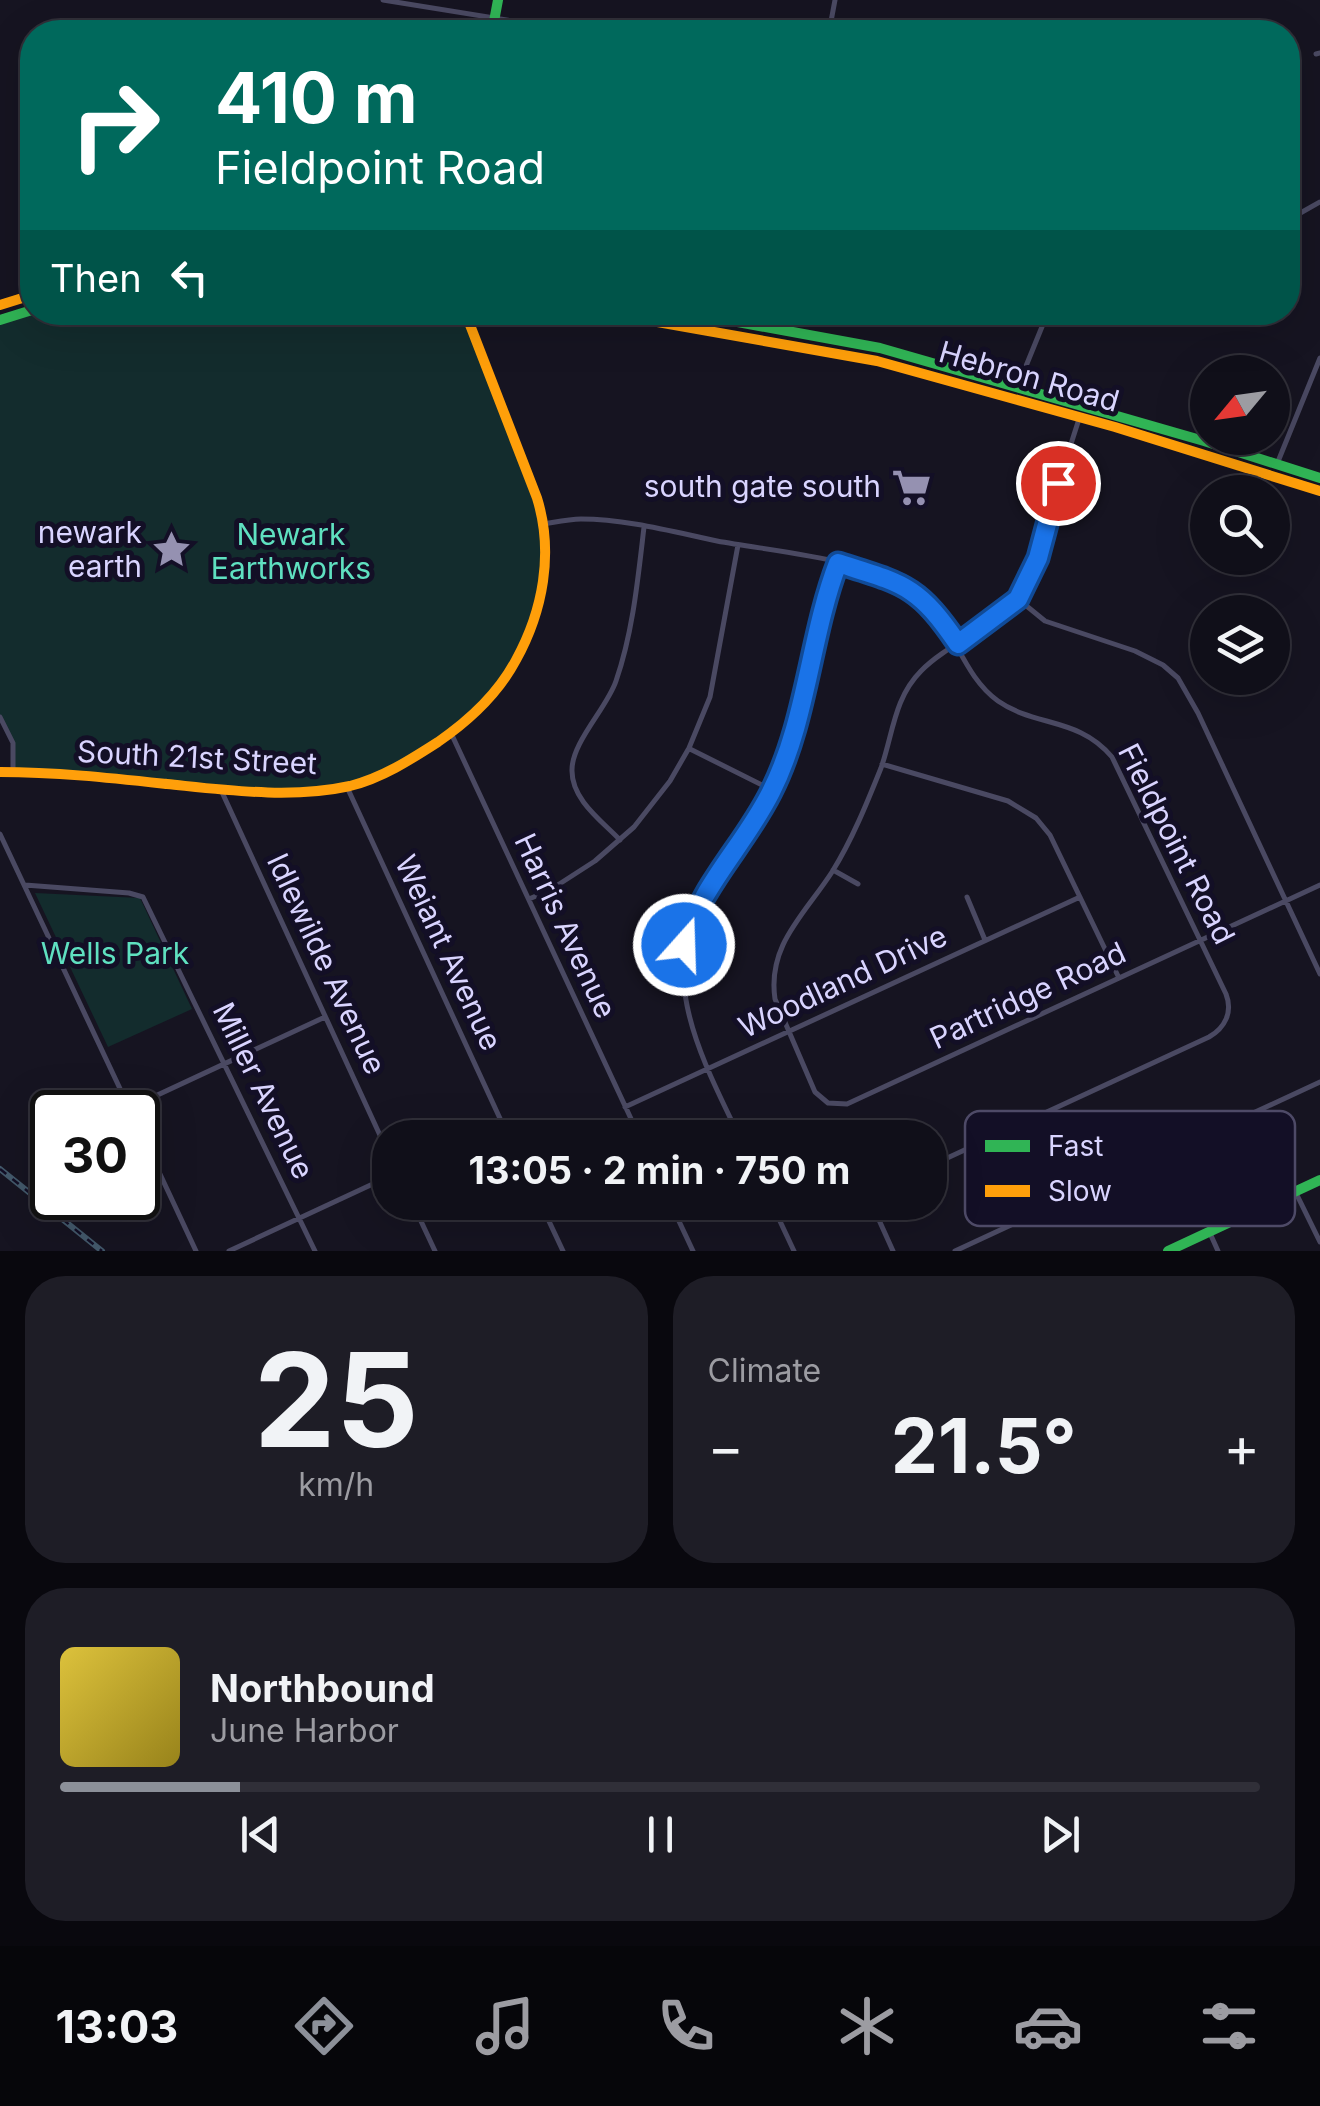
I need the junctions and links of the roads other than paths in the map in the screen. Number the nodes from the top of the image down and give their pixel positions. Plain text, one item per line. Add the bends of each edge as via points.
1 (383, 0) edge
2 (498, 0) edge
3 (494, 19) junction
4 (501, 20) edge
5 (470, 325) edge
6 (676, 325) edge
7 (753, 325) edge
8 (776, 325) edge
9 (1043, 325) edge
10 (775, 329) junction
11 (705, 330) junction
12 (778, 343) junction
13 (867, 346) junction
14 (1320, 358) edge
15 (1026, 366) dead end
16 (1081, 412) junction
17 (1277, 464) junction
18 (1320, 478) edge
19 (1320, 491) edge
20 (544, 524) junction
21 (644, 527) junction
22 (738, 544) junction
23 (838, 563) junction
24 (1018, 599) junction
25 (958, 644) junction
26 (0, 717) edge
27 (450, 733) junction
28 (688, 748) junction
29 (882, 764) junction
30 (6, 772) edge
31 (347, 787) junction
32 (221, 790) junction
33 (772, 790) junction
34 (0, 834) edge
35 (620, 840) junction
36 (833, 870) junction
37 (858, 884) dead end
38 (25, 885) junction
39 (1320, 885) edge
40 (966, 896) dead end
41 (1080, 897) junction
42 (529, 898) junction
43 (1286, 901) junction
44 (661, 940) dead end
45 (985, 940) junction
46 (1200, 940) junction
47 (684, 945) junction
48 (1320, 974) edge
49 (1119, 978) junction
50 (325, 1016) junction
51 (790, 1031) junction
52 (225, 1063) junction
53 (707, 1070) junction
54 (1320, 1082) edge
55 (121, 1090) edge
56 (160, 1095) edge
57 (625, 1107) junction
58 (1048, 1111) edge
59 (1257, 1111) edge
60 (373, 1120) edge
61 (501, 1120) edge
62 (631, 1120) edge
63 (731, 1120) edge
64 (160, 1174) edge
65 (1320, 1180) edge
66 (372, 1184) edge
67 (1296, 1191) joint
68 (299, 1216) junction
69 (420, 1220) edge
70 (548, 1220) edge
71 (678, 1220) edge
72 (779, 1220) edge
73 (879, 1220) edge
74 (1009, 1226) edge
75 (1219, 1226) edge
76 (1208, 1231) junction
77 (1320, 1242) edge
78 (196, 1251) edge
79 (229, 1251) edge
80 (315, 1251) edge
81 (435, 1251) edge
82 (563, 1251) edge
83 (693, 1251) edge
84 (794, 1251) edge
85 (892, 1251) edge
86 (955, 1251) edge
87 (1168, 1251) edge
88 (1218, 1251) edge

1 - 3 street
2 - 3 main road
3 - 4 street
5 - 20 main road, South 21st Street
6 - 11 main road, Hebron Road
7 - 10 main road, Hebron Road
8 - 10 street
9 - 15 street
10 - 11 main road
10 - 13 main road, Hebron Road
11 - 12 main road, Hebron Road
12 - 13 main road via 795,338
12 - 16 main road, Hebron Road via 877,360
13 - 16 main road, Hebron Road
14 - 17 street
16 - 17 main road, Hebron Road
16 - 19 main road, Hebron Road
16 - 24 street via 1038,558
17 - 18 main road, Hebron Road
20 - 21 street, Fieldpoint Road via 583,519
20 - 27 main road, South 21st Street via 541,590 528,639 498,690
21 - 22 street, Fieldpoint Road
21 - 35 street via 615,684 571,768 577,792
22 - 23 street, Fieldpoint Road
22 - 28 street via 710,697
23 - 25 street, Fieldpoint Road via 917,594
23 - 33 street
24 - 25 street, Partridge Road
24 - 43 street via 1045,622 1148,657 1178,678
25 - 29 street, Partridge Road via 920,671 900,699
25 - 46 street, Fieldpoint Road via 995,699 1075,728 1110,753
26 - 30 street via 15,760
27 - 31 main road, South 21st Street via 401,768
27 - 42 street, Harris Avenue
28 - 33 street
28 - 35 street via 650,808
29 - 36 street, Partridge Road
29 - 41 street via 1028,812 1050,835
30 - 32 main road, South 21st Street
31 - 32 main road, South 21st Street
31 - 61 street, Weiant Avenue
32 - 50 street, Idlewilde Avenue
33 - 47 street via 706,889
34 - 38 street
35 - 42 street via 574,876
36 - 37 street
36 - 51 street, Partridge Road via 778,950 775,999
38 - 52 street, Miller Avenue via 144,897
38 - 55 street
39 - 43 street, Partridge Road
40 - 45 street
41 - 45 street, Woodland Drive
41 - 49 street
42 - 57 street, Harris Avenue
43 - 46 street, Partridge Road
43 - 48 street
44 - 47 street
45 - 51 street, Woodland Drive
46 - 49 street, Partridge Road
46 - 58 street, Fieldpoint Road via 1229,1003 1216,1033
47 - 53 street via 684,995
49 - 51 street, Partridge Road via 844,1105 815,1092
50 - 52 street
50 - 60 street, Idlewilde Avenue
51 - 53 street, Woodland Drive
52 - 56 street
52 - 68 street, Miller Avenue
53 - 57 street, Woodland Drive
53 - 63 street
54 - 59 street
57 - 62 street, Harris Avenue
64 - 78 street
65 - 67 main road
66 - 68 street
67 - 77 street
68 - 79 street
68 - 80 street, Miller Avenue
69 - 81 street
70 - 82 street
71 - 83 street
72 - 84 street
73 - 85 street
74 - 86 street
75 - 76 main road
76 - 87 main road
76 - 88 street

